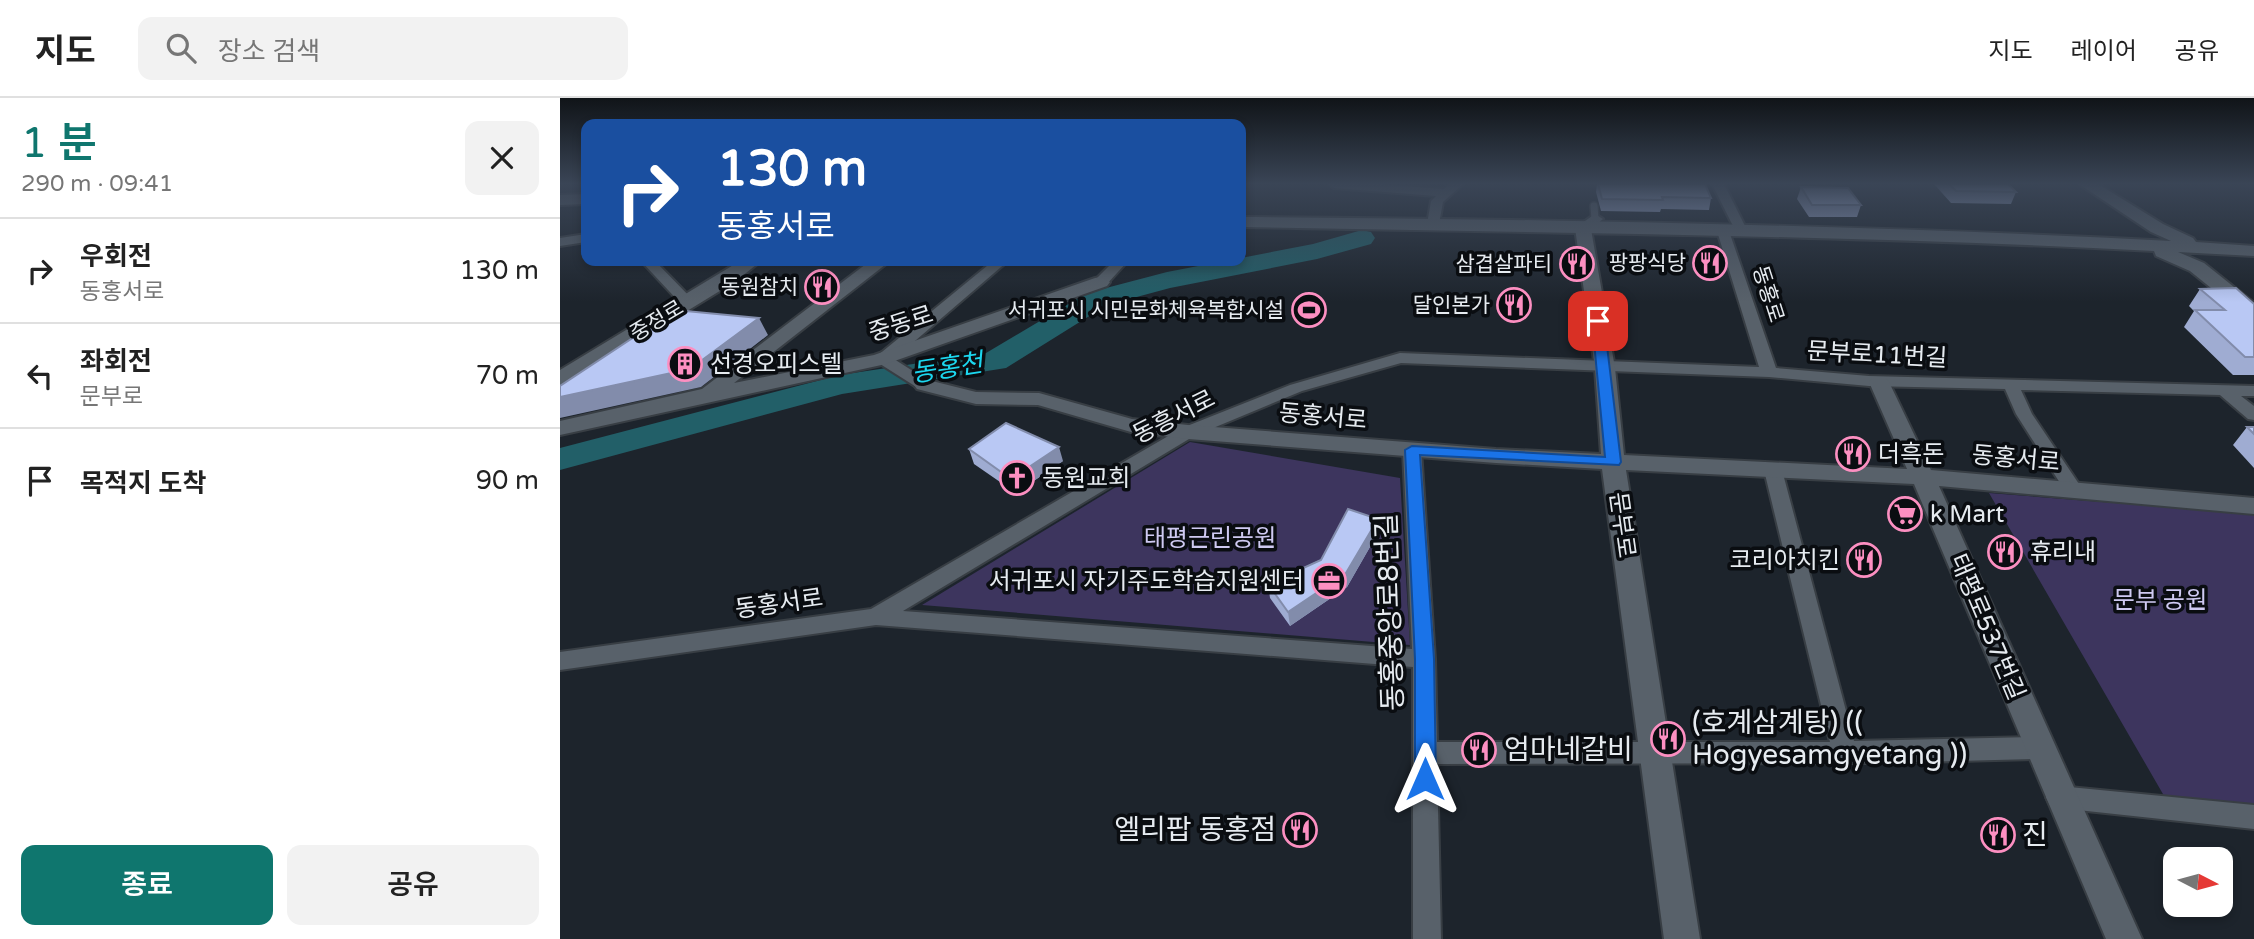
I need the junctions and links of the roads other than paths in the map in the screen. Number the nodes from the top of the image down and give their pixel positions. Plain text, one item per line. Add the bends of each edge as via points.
1 (1591, 223) edge
2 (1666, 223) edge
3 (1732, 223) edge
4 (2134, 223) edge
5 (2151, 223) edge
6 (2186, 223) edge
7 (1734, 228) junction
8 (2064, 236) junction
9 (2179, 237) junction
10 (581, 239) edge
11 (2254, 241) edge
12 (560, 242) edge
13 (2196, 248) junction
14 (2253, 259) edge
15 (653, 266) edge
16 (744, 266) edge
17 (874, 266) edge
18 (996, 266) edge
19 (1116, 266) edge
20 (1101, 282) joint
21 (2254, 295) edge
22 (687, 302) junction
23 (2254, 313) edge
24 (884, 358) junction
25 (1400, 358) joint
26 (1605, 368) junction
27 (1769, 372) junction
28 (560, 379) edge
29 (1879, 382) junction
30 (924, 385) joint
31 (2011, 385) junction
32 (2225, 391) junction
33 (2254, 391) edge
34 (705, 395) junction
35 (2254, 415) edge
36 (560, 428) edge
37 (1188, 432) junction
38 (1412, 450) junction
39 (1613, 462) junction
40 (1773, 470) junction
41 (1924, 477) junction
42 (2074, 490) junction
43 (2254, 506) edge
44 (876, 617) junction
45 (1424, 659) junction
46 (560, 662) edge
47 (2038, 748) junction
48 (1655, 752) junction
49 (1845, 752) junction
50 (1425, 753) junction
51 (2059, 797) junction
52 (2254, 817) edge
53 (1427, 939) edge
54 (1682, 939) edge
55 (2124, 939) edge

1 - 26 street, 문부로
2 - 7 main road, 동홍로
3 - 7 street
4 - 8 main road via 2133,230 2118,233
5 - 9 main road
6 - 11 main road
7 - 8 main road, 동홍로
7 - 27 street, 동홍로
8 - 9 main road, 동홍로
8 - 13 main road, 동홍로
8 - 23 main road via 2170,255 2197,267
9 - 11 main road, 동홍로
9 - 13 main road
10 - 12 street
13 - 14 main road, 동홍로
13 - 21 main road
15 - 22 street
16 - 22 main road, 중정로
17 - 34 street
18 - 24 street
19 - 20 street, 중동로
20 - 24 street, 중동로
22 - 28 main road, 중정로
24 - 30 street, 동홍서로
24 - 34 street, 중동로
25 - 26 street, 문부로11번길
25 - 37 street, 동흥서로 via 1296,388
26 - 27 street, 문부로11번길
26 - 39 street, 문부로
27 - 29 street, 문부로11번길
29 - 31 street, 문부로11번길
29 - 41 street, 태평로537번길
30 - 37 street, 동홍서로 via 976,398 1039,399 1131,425
31 - 32 street, 문부로11번길
31 - 42 street via 2024,414
32 - 33 street, 문부로11번길
32 - 35 street
34 - 36 street, 중동로
37 - 38 street, 동홍서로
37 - 44 street, 동흥서로
38 - 39 street, 동홍서로
38 - 45 street, 동홍중앙로8번길
39 - 40 street, 동홍서로
39 - 48 street, 문부로
40 - 41 street, 동홍서로
40 - 49 street
41 - 42 street, 동홍서로
41 - 47 street, 태평로537번길
42 - 43 street, 동홍서로
44 - 45 street, 동홍서로
44 - 46 street, 동홍서로
45 - 50 street, 동홍중앙로8번길
47 - 49 street
47 - 51 street, 태평로537번길
48 - 49 street
48 - 50 street
48 - 54 street, 문부로
50 - 53 street, 동홍중앙로8번길
51 - 52 street
51 - 55 street, 태평로537번길

